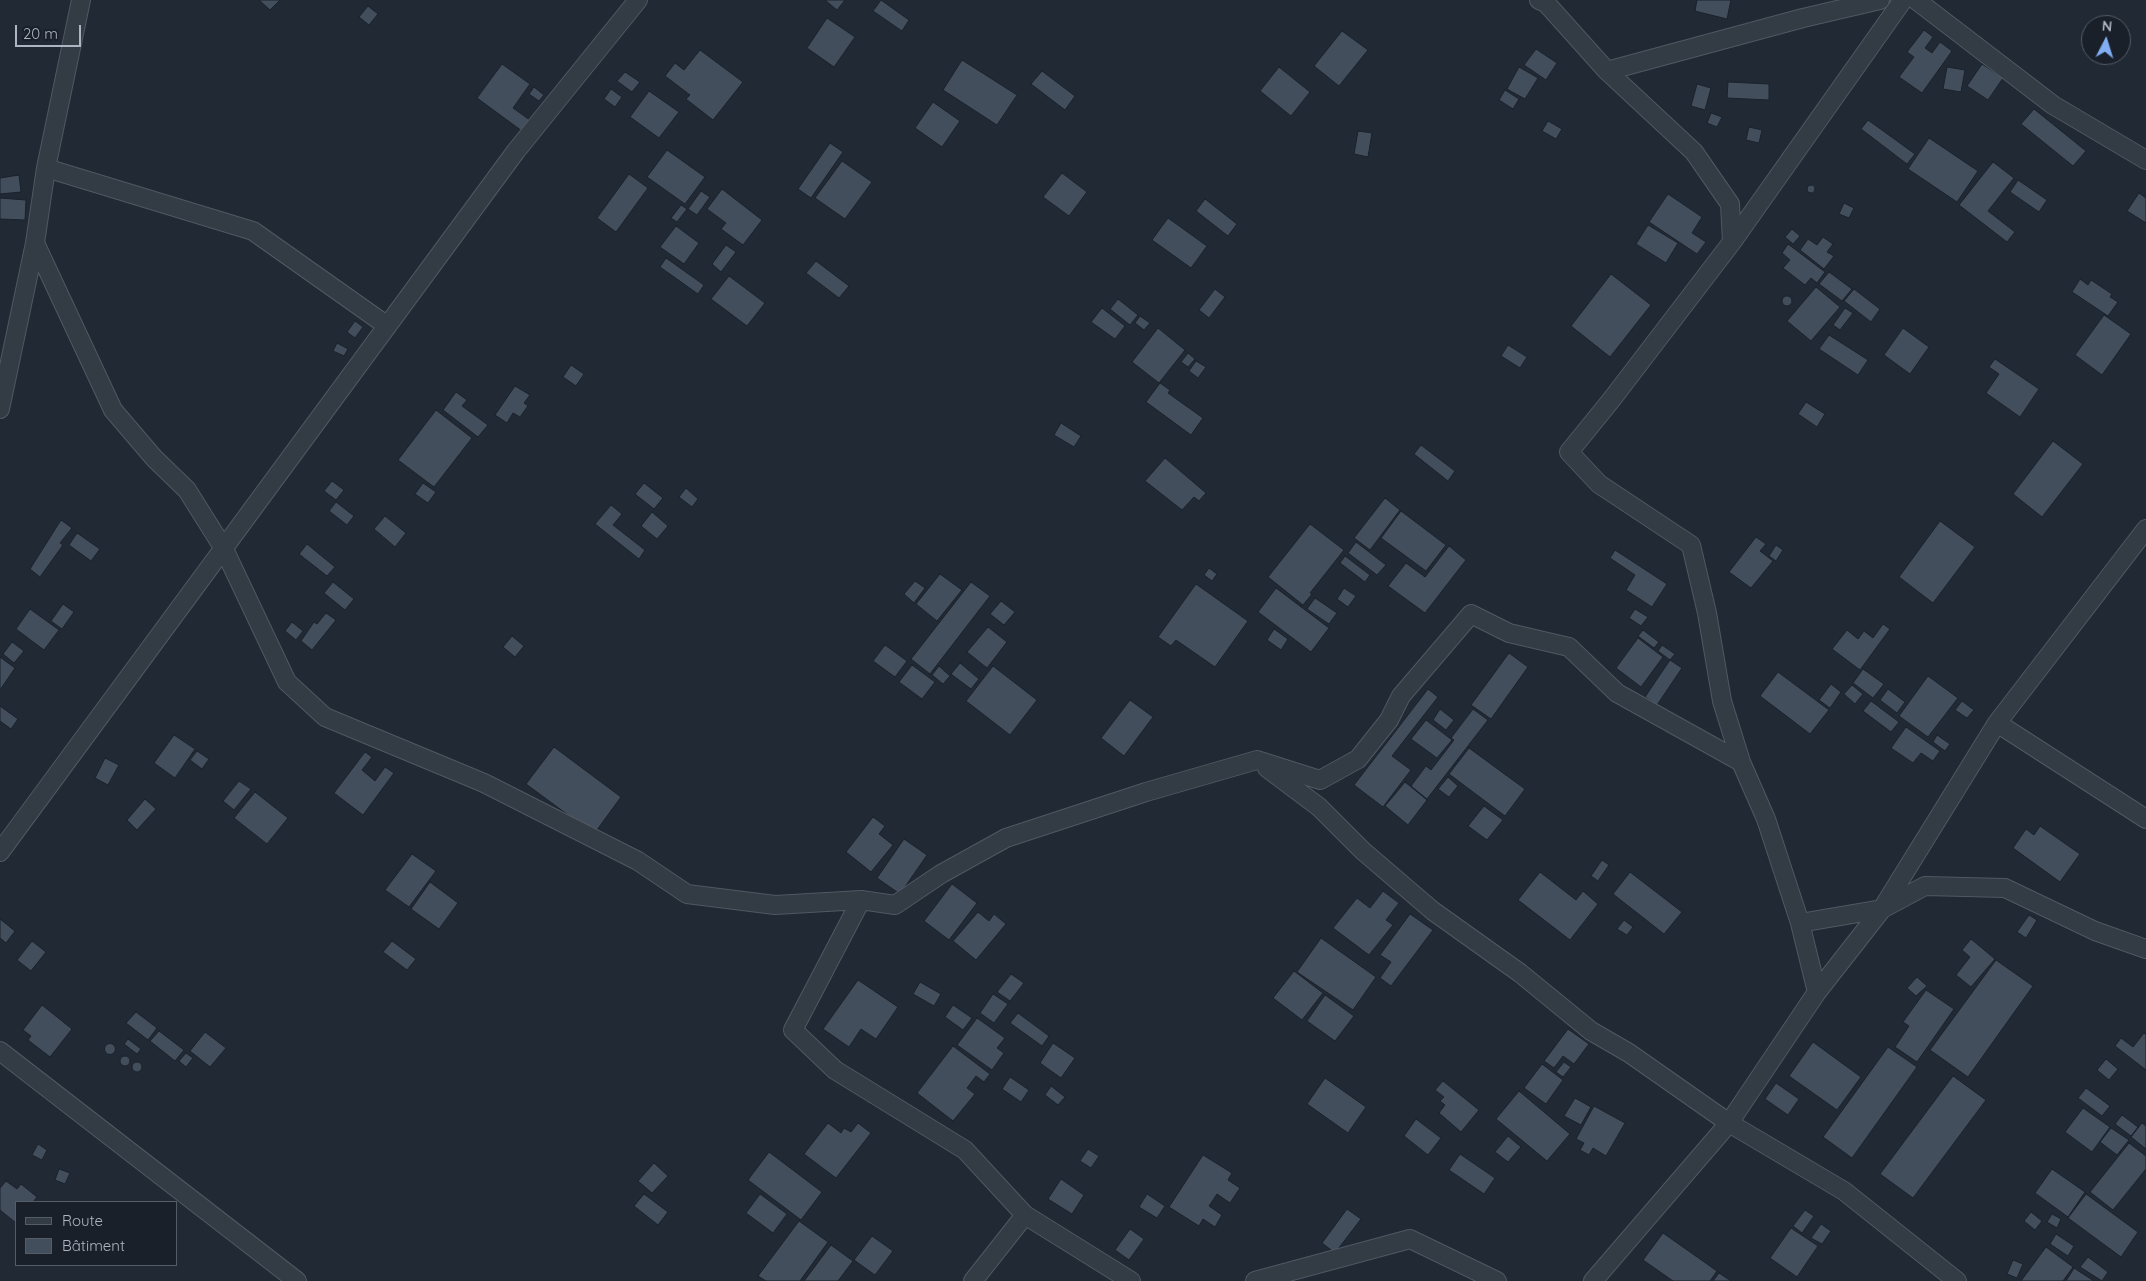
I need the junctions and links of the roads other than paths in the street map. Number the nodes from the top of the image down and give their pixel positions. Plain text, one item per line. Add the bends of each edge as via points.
1 (81, 0) edge
2 (638, 0) edge
3 (1539, 0) edge
4 (1880, 0) edge
5 (1903, 0) edge
6 (1916, 0) edge
7 (1607, 71) junction
8 (2146, 160) edge
9 (46, 168) junction
10 (1732, 242) junction
11 (35, 243) junction
12 (386, 325) junction
13 (0, 409) edge
14 (2146, 529) edge
15 (224, 549) junction
16 (1997, 723) junction
17 (1257, 760) junction
18 (1741, 762) junction
19 (2146, 819) edge
20 (0, 852) edge
21 (861, 900) junction
22 (1882, 909) junction
23 (1800, 923) junction
24 (2146, 949) edge
25 (1817, 992) junction
26 (0, 1051) edge
27 (1729, 1123) junction
28 (1025, 1214) junction
29 (297, 1281) edge
30 (973, 1281) edge
31 (1131, 1281) edge
32 (1255, 1281) edge
33 (1497, 1281) edge
34 (1592, 1281) edge
35 (1957, 1281) edge

1 - 9 street
2 - 12 street via 516,151
3 - 7 street via 1546,3
4 - 7 street
5 - 10 street
6 - 8 street via 2053,105
7 - 10 street via 1694,152 1730,204
9 - 11 street
9 - 12 street via 254,231
10 - 18 street via 1569,452 1599,484 1691,545 1722,701
11 - 13 street
11 - 15 street via 112,410 187,490
12 - 15 street
14 - 16 street
15 - 20 street
15 - 21 street via 287,682 325,716 484,783 638,861 687,894 775,905
16 - 19 street
16 - 22 street
17 - 18 street via 1320,780 1358,759 1389,720 1401,696 1471,614 1509,633 1569,647 1617,693
17 - 21 street via 1006,838 941,874 895,905
17 - 27 street via 1318,807 1432,911 1520,973 1591,1031 1629,1052
18 - 23 street via 1766,819
21 - 28 street via 793,1030 835,1070 965,1150
22 - 23 street
22 - 24 street via 1925,886 2005,888 2095,931
22 - 25 street
23 - 25 street
25 - 27 street
26 - 29 street
27 - 34 street
27 - 35 street via 1844,1191
28 - 30 street
28 - 31 street
32 - 33 street via 1410,1239

